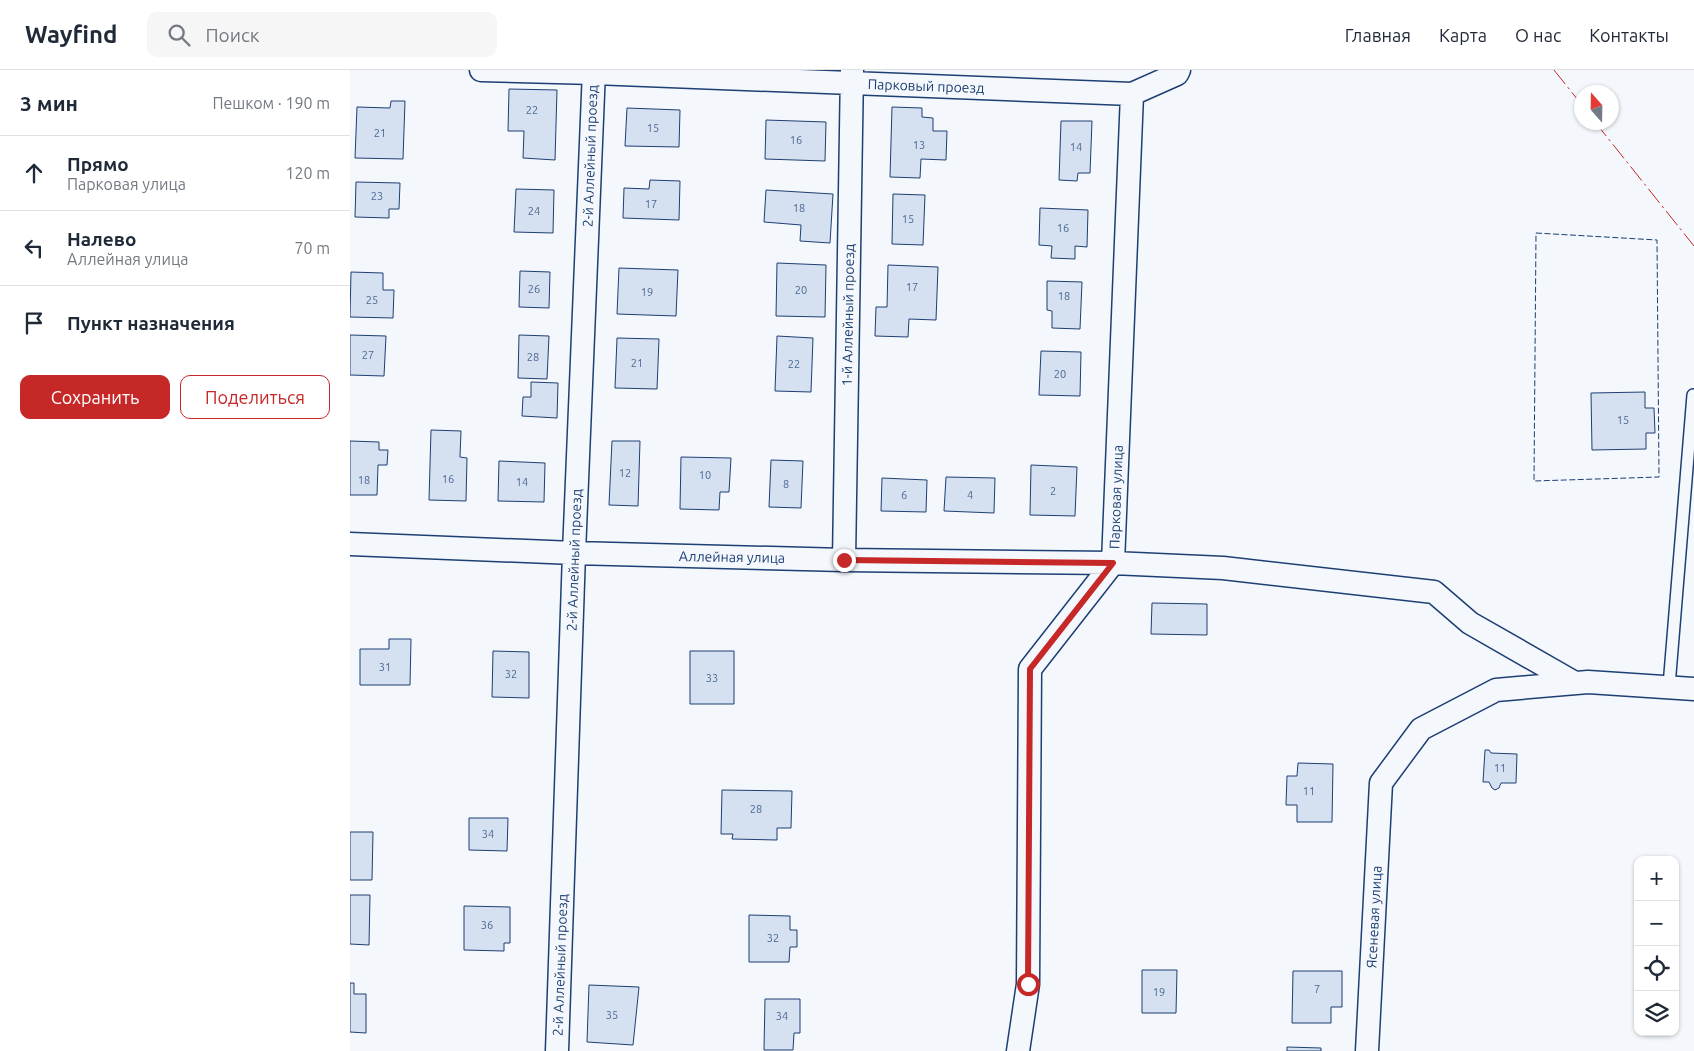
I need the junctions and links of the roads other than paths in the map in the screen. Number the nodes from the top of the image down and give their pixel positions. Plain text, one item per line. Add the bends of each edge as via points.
1 (481, 70) edge
2 (1179, 70) edge
3 (594, 71) edge
4 (852, 76) edge
5 (1132, 94) junction
6 (1693, 394) edge
7 (350, 544) edge
8 (574, 553) junction
9 (844, 560) junction
10 (1113, 563) junction
11 (1575, 682) junction
12 (1669, 686) junction
13 (1694, 689) edge
14 (557, 1051) edge
15 (1018, 1051) edge
16 (1367, 1051) edge

1 - 3 street, Парковый проезд
2 - 5 street via 1177,74
3 - 4 street, Парковый проезд
3 - 8 street, 2-й Аллейный проезд
4 - 5 street, Парковый проезд
4 - 9 street, 1-й Аллейный проезд
5 - 10 street, Парковая улица
6 - 12 lane
7 - 8 street, Аллейная улица
8 - 9 street, Аллейная улица
8 - 14 street, 2-й Аллейный проезд
9 - 10 street, Аллейная улица
10 - 11 street, Аллейная улица via 1223,568 1434,592 1470,623
10 - 15 street, Парковая улица via 1030,669 1028,984
11 - 12 street
11 - 16 street, Ясеневая улица via 1496,690 1421,728 1381,783
12 - 13 street

